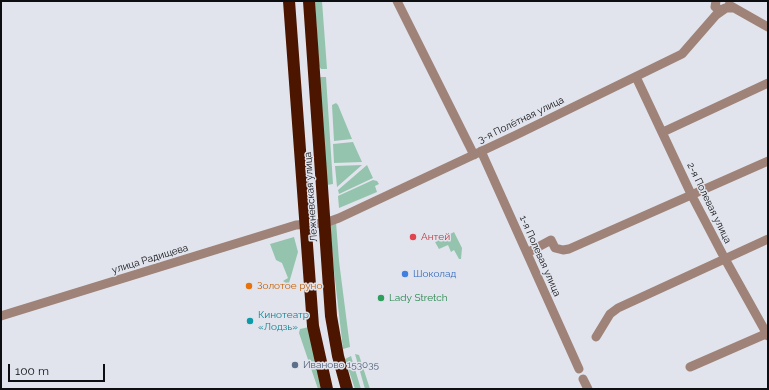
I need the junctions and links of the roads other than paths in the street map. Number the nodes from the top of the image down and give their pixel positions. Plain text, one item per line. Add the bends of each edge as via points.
1 (290, 1) edge
2 (309, 1) edge
3 (397, 1) edge
4 (721, 4) edge
5 (768, 27) edge
6 (636, 77) junction
7 (768, 83) edge
8 (663, 132) junction
9 (478, 153) junction
10 (768, 161) edge
11 (692, 196) junction
12 (325, 223) junction
13 (305, 224) junction
14 (768, 239) edge
15 (527, 253) junction
16 (724, 259) junction
17 (1, 316) edge
18 (768, 334) edge
19 (596, 337) dead end
20 (690, 367) dead end
21 (579, 369) dead end
22 (583, 379) dead end
23 (327, 389) edge
24 (347, 389) edge
25 (588, 389) edge

1 - 13 highway, Лежневская улица
2 - 12 highway, Лежневская улица
3 - 9 street, 1-я Полевая улица
4 - 5 street
4 - 6 street, 3-я Полётная улица via 714,17 682,54
6 - 8 street, 2-я Полевая улица
6 - 9 street, 3-я Полётная улица
7 - 8 street
8 - 11 street, 2-я Полевая улица
9 - 12 street, 3-я Полётная улица
9 - 15 street, 1-я Полевая улица
10 - 11 street
11 - 15 street via 569,249 555,248 552,240
11 - 16 street, 2-я Полевая улица
12 - 13 street, улица Радищева
12 - 24 highway, Лежневская улица via 331,316
13 - 17 street, улица Радищева
13 - 23 highway, Лежневская улица via 313,326
14 - 16 street
15 - 21 street, 1-я Полевая улица
16 - 18 street, 2-я Полевая улица
16 - 19 street via 618,308 610,314
18 - 20 street
22 - 25 street

